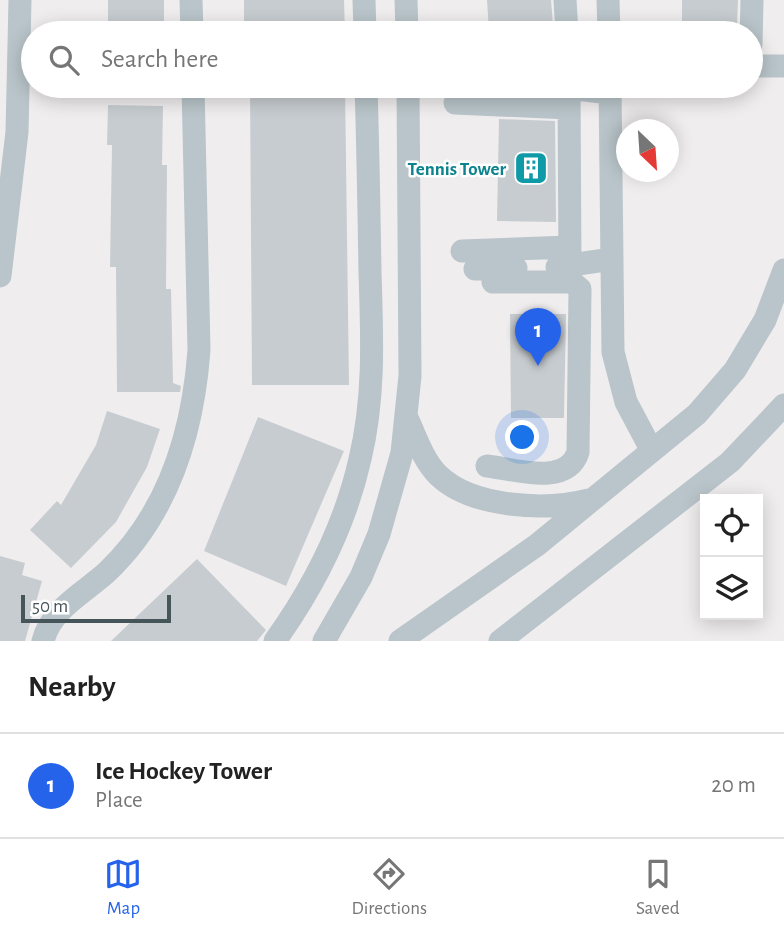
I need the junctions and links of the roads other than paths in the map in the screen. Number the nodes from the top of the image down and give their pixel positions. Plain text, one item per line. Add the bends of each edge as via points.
1 (20, 0) edge
2 (191, 0) edge
3 (364, 0) edge
4 (406, 0) edge
5 (565, 0) edge
6 (608, 0) edge
7 (752, 0) edge
8 (192, 21) edge
9 (365, 21) edge
10 (407, 21) edge
11 (566, 21) edge
12 (609, 21) edge
13 (752, 21) edge
14 (763, 66) edge
15 (784, 66) edge
16 (193, 98) edge
17 (366, 98) edge
18 (408, 98) edge
19 (569, 98) joint
20 (610, 98) edge
21 (455, 103) dead end
22 (570, 257) junction
23 (612, 258) junction
24 (784, 270) edge
25 (0, 276) edge
26 (578, 352) junction
27 (613, 352) junction
28 (781, 411) edge
29 (407, 418) junction
30 (652, 451) junction
31 (486, 466) dead end
32 (599, 498) junction
33 (43, 641) edge
34 (275, 641) edge
35 (324, 641) edge
36 (400, 641) edge
37 (500, 641) edge

1 - 25 street via 17,132
2 - 8 street
3 - 9 street
4 - 10 street
5 - 11 street
6 - 12 street
7 - 13 street
14 - 15 street
16 - 33 street via 200,350 184,446 157,507 134,541 108,571 59,612
17 - 34 street via 372,352 361,458 326,559
18 - 29 street
19 - 21 street
19 - 22 street
20 - 23 street
22 - 23 street
22 - 26 street via 477,267 576,284 581,293
23 - 27 street
24 - 30 street via 765,320 735,370 697,414
26 - 27 street
26 - 31 street via 578,452 571,466 550,473
27 - 30 street via 626,402
28 - 37 street via 730,462
29 - 32 street via 431,466 468,494 548,508
29 - 35 street via 379,534 361,577
30 - 32 street
32 - 36 street

